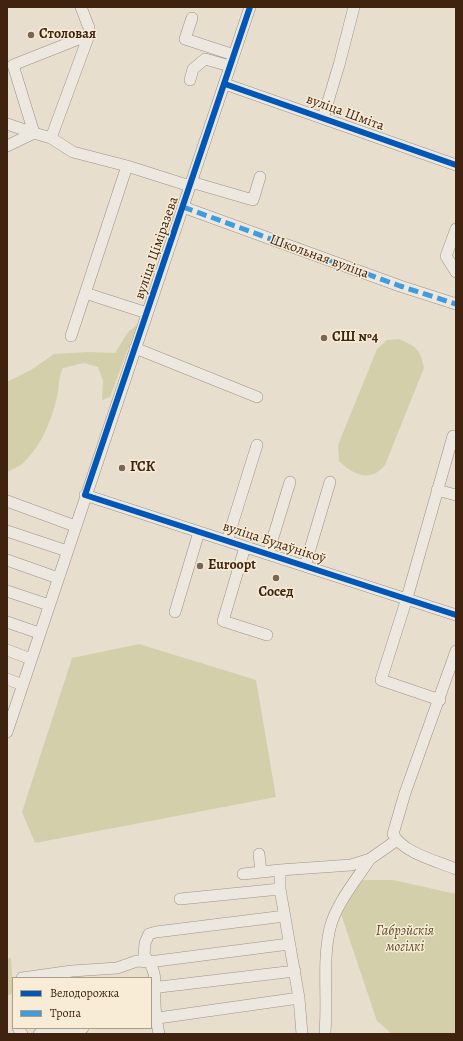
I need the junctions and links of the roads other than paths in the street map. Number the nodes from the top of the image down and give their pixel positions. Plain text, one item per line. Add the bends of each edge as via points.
1 (81, 7) edge
2 (250, 7) edge
3 (354, 7) edge
4 (192, 18) dead end
5 (89, 35) junction
6 (234, 54) junction
7 (230, 66) junction
8 (190, 80) dead end
9 (224, 84) junction
10 (323, 118) junction
11 (7, 124) edge
12 (34, 133) junction
13 (51, 138) junction
14 (7, 146) edge
15 (456, 165) edge
16 (126, 166) junction
17 (260, 177) dead end
18 (191, 184) junction
19 (183, 207) junction
20 (456, 229) edge
21 (456, 272) edge
22 (85, 293) junction
23 (456, 304) edge
24 (147, 313) junction
25 (71, 336) dead end
26 (135, 348) junction
27 (257, 397) dead end
28 (453, 436) dead end
29 (257, 445) dead end
30 (290, 482) dead end
31 (330, 482) dead end
32 (438, 490) junction
33 (85, 495) junction
34 (456, 495) edge
35 (7, 501) edge
36 (75, 526) junction
37 (7, 531) edge
38 (199, 532) junction
39 (227, 541) junction
40 (245, 547) junction
41 (67, 551) junction
42 (268, 554) junction
43 (7, 560) edge
44 (305, 566) junction
45 (58, 578) junction
46 (7, 591) edge
47 (407, 598) junction
48 (49, 605) junction
49 (175, 612) dead end
50 (456, 615) edge
51 (7, 622) edge
52 (40, 634) junction
53 (267, 635) dead end
54 (7, 650) edge
55 (456, 651) edge
56 (31, 658) junction
57 (7, 679) edge
58 (23, 684) junction
59 (440, 700) junction
60 (11, 708) edge
61 (7, 732) edge
62 (397, 840) junction
63 (259, 854) dead end
64 (370, 859) junction
65 (456, 869) edge
66 (280, 870) junction
67 (261, 872) junction
68 (243, 874) dead end
69 (280, 889) junction
70 (180, 899) dead end
71 (285, 916) junction
72 (289, 944) junction
73 (149, 962) junction
74 (295, 971) junction
75 (29, 977) edge
76 (153, 988) edge
77 (298, 998) junction
78 (154, 1018) edge
79 (76, 1029) edge
80 (322, 1033) edge
81 (39, 1034) edge
82 (159, 1034) edge
83 (302, 1034) edge

1 - 5 street
2 - 6 street, вуліца Ціміразева
3 - 10 street
4 - 6 street via 185,39
5 - 12 street via 13,65
5 - 13 street
6 - 7 street, вуліца Ціміразева
7 - 8 street via 205,59 193,69
7 - 9 street, вуліца Ціміразева
9 - 10 street, вуліца Шміта
9 - 18 street, вуліца Ціміразева
10 - 15 street, вуліца Шміта
11 - 12 street
12 - 13 street
12 - 14 street
13 - 16 street via 73,152
16 - 18 street
16 - 22 street
17 - 18 street via 253,200
18 - 19 street, вуліца Ціміразева
19 - 23 street, Школьная вуліца
19 - 24 street, вуліца Ціміразева
20 - 21 street via 446,256
22 - 24 street
22 - 25 street
24 - 26 street, вуліца Ціміразева
26 - 27 street
26 - 33 street, вуліца Ціміразева
28 - 32 street
29 - 39 street
30 - 42 street
31 - 44 street
32 - 34 street
32 - 47 street
33 - 36 street, вуліца Ціміразева
33 - 38 street, вуліца Будаўнікоў
35 - 36 street
36 - 41 street, вуліца Ціміразева
37 - 41 street
38 - 39 street, вуліца Будаўнікоў
38 - 49 street
39 - 40 street, вуліца Будаўнікоў
40 - 42 street, вуліца Будаўнікоў
40 - 53 street via 223,621
41 - 45 street, вуліца Ціміразева
42 - 44 street, вуліца Будаўнікоў
43 - 45 street
44 - 47 street, вуліца Будаўнікоў
45 - 48 street, вуліца Ціміразева
46 - 48 street
47 - 50 street, вуліца Будаўнікоў
47 - 59 street via 381,680
48 - 52 street, вуліца Ціміразева
51 - 52 street
52 - 56 street, вуліца Ціміразева
54 - 56 street
55 - 59 street
56 - 58 street, вуліца Ціміразева
57 - 58 street
58 - 60 street, вуліца Ціміразева
59 - 62 street via 397,819 393,834
60 - 61 street, вуліца Ціміразева
62 - 64 street
62 - 65 street via 404,847
63 - 67 street
64 - 66 street via 351,865
64 - 80 street via 341,905 330,928
66 - 67 street
66 - 69 street
67 - 68 street
69 - 70 street
69 - 71 street
71 - 72 street
71 - 73 street via 149,934 144,955
72 - 73 street
72 - 74 street
73 - 75 street via 137,961 117,968
73 - 76 street via 156,977
74 - 76 street
74 - 77 street
76 - 78 street
77 - 78 street
77 - 83 street
78 - 82 street
79 - 81 street

